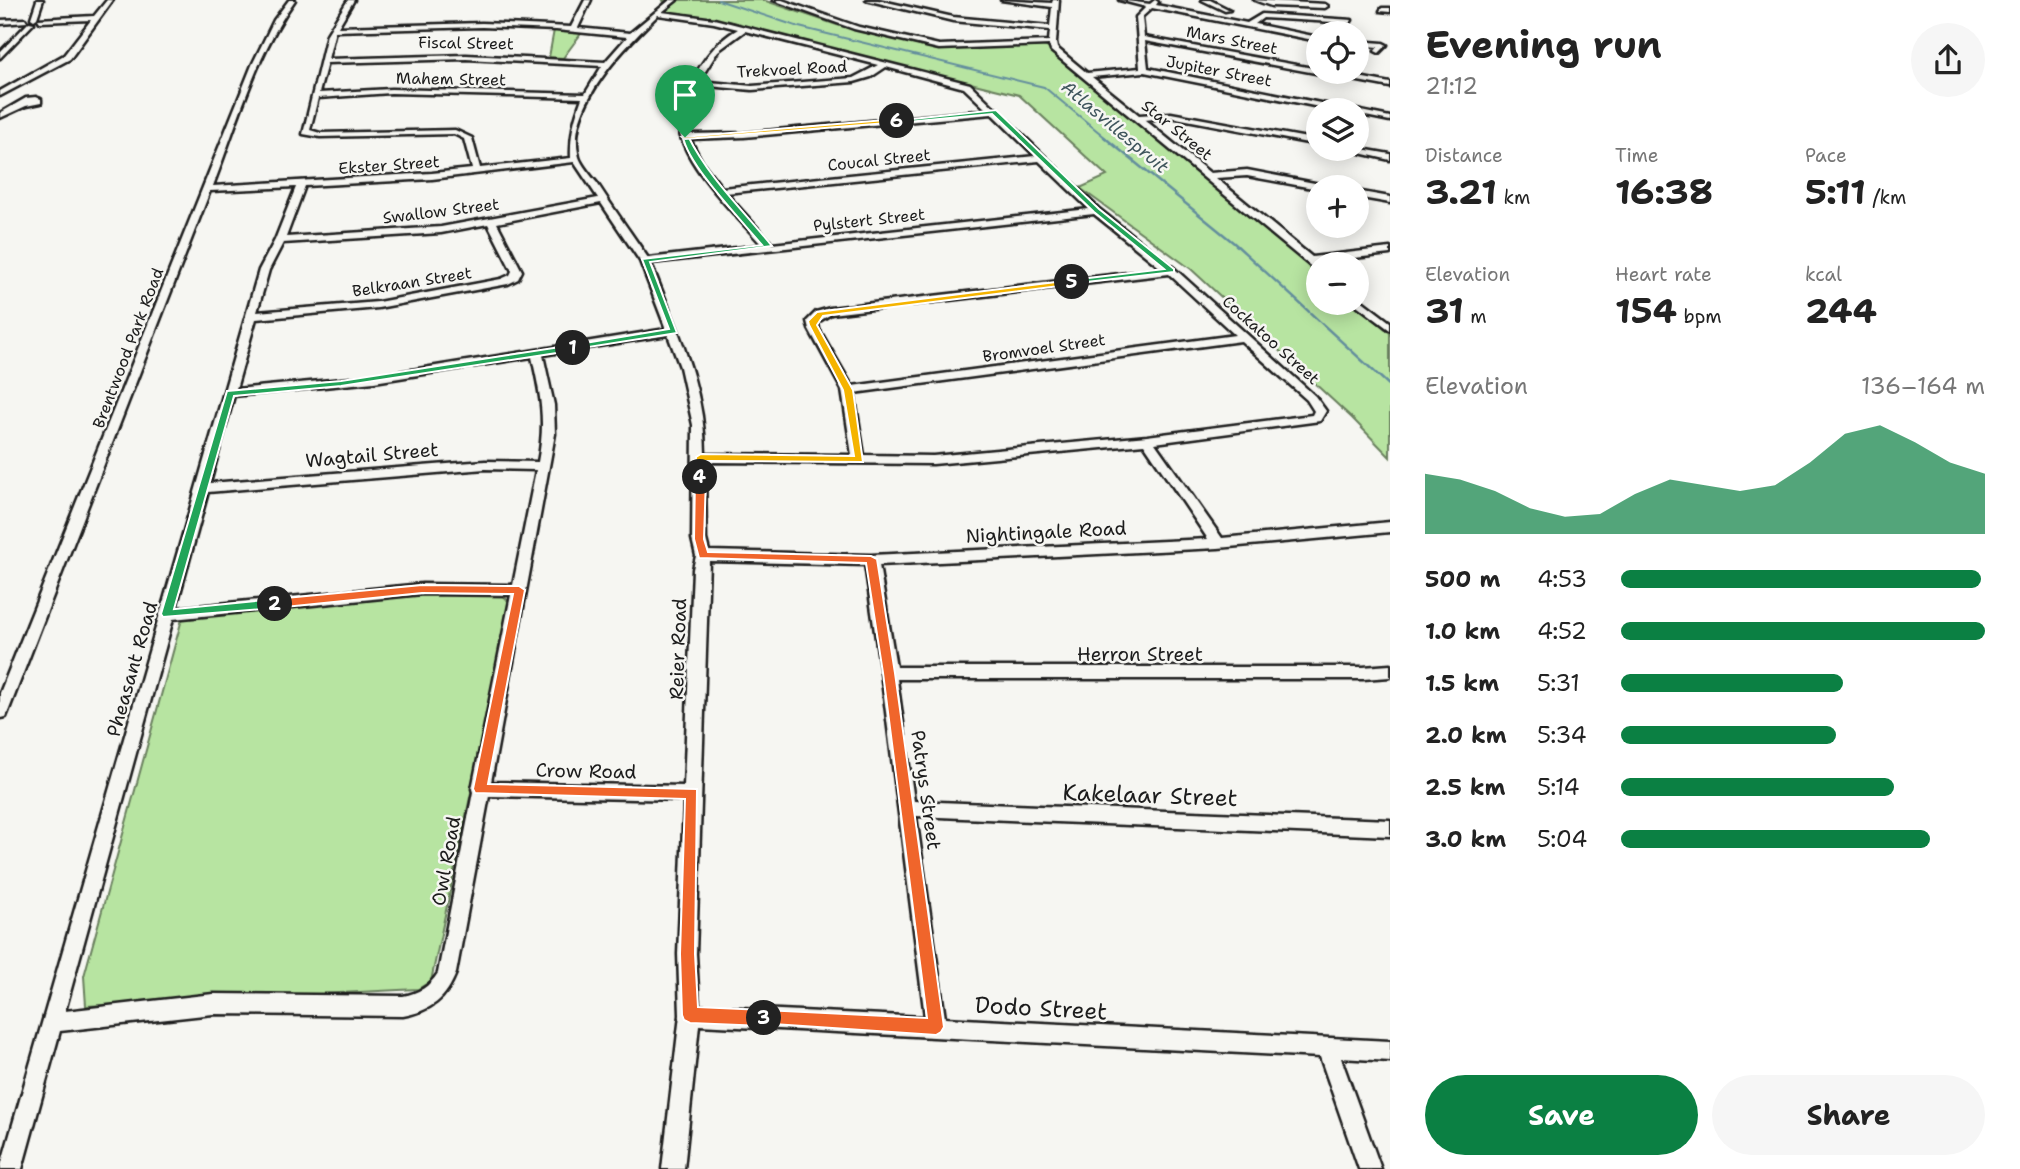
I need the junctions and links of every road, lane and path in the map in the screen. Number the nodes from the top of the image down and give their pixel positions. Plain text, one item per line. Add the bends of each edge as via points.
1 (40, 0) edge
2 (110, 0) edge
3 (292, 0) edge
4 (351, 0) edge
5 (587, 0) edge
6 (674, 0) edge
7 (776, 0) edge
8 (869, 0) edge
9 (1004, 0) edge
10 (1122, 0) edge
11 (1205, 0) edge
12 (1257, 0) edge
13 (1056, 2) edge
14 (1154, 3) edge
15 (1295, 4) edge
16 (1325, 6) dead end
17 (1227, 10) dead end
18 (1343, 11) dead end
19 (658, 13) junction
20 (1296, 17) junction
21 (98, 18) junction
22 (1320, 19) joint
23 (33, 21) junction
24 (0, 22) edge
25 (1249, 25) junction
26 (574, 27) junction
27 (1053, 28) junction
28 (334, 29) junction
29 (744, 29) junction
30 (1293, 34) junction
31 (630, 36) junction
32 (1306, 37) edge
33 (1141, 38) junction
34 (1052, 43) junction
35 (1369, 48) edge
36 (1390, 54) edge
37 (0, 56) edge
38 (323, 61) junction
39 (609, 64) junction
40 (886, 64) junction
41 (1306, 68) edge
42 (1144, 70) junction
43 (1086, 75) junction
44 (1369, 81) edge
45 (695, 83) junction
46 (1390, 85) edge
47 (0, 94) edge
48 (315, 96) junction
49 (587, 96) junction
50 (1306, 102) edge
51 (24, 104) dead end
52 (993, 112) junction
53 (1369, 115) edge
54 (0, 116) edge
55 (1138, 118) junction
56 (1390, 119) edge
57 (685, 137) junction
58 (1306, 141) edge
59 (1369, 153) edge
60 (1390, 157) edge
61 (1042, 158) junction
62 (575, 160) junction
63 (477, 172) junction
64 (1208, 176) junction
65 (1306, 184) edge
66 (301, 185) junction
67 (207, 189) junction
68 (720, 191) junction
69 (1369, 196) edge
70 (604, 200) junction
71 (1390, 200) edge
72 (1096, 211) junction
73 (491, 221) junction
74 (280, 240) junction
75 (768, 246) junction
76 (1390, 251) edge
77 (1369, 255) edge
78 (1306, 258) edge
79 (645, 261) junction
80 (1171, 271) junction
81 (1369, 310) edge
82 (251, 316) junction
83 (1390, 327) edge
84 (674, 331) junction
85 (1244, 337) junction
86 (537, 354) junction
87 (848, 390) junction
88 (230, 393) junction
89 (1147, 440) junction
90 (701, 457) junction
91 (859, 460) junction
92 (543, 466) junction
93 (204, 488) junction
94 (1390, 527) edge
95 (1218, 543) junction
96 (703, 556) junction
97 (871, 559) junction
98 (519, 590) junction
99 (167, 614) junction
100 (1390, 671) edge
101 (889, 673) junction
102 (0, 712) edge
103 (480, 789) junction
104 (692, 793) junction
105 (908, 808) junction
106 (1390, 828) edge
107 (690, 1015) junction
108 (53, 1022) junction
109 (936, 1027) junction
110 (1327, 1048) junction
111 (1390, 1051) edge
112 (11, 1169) edge
113 (673, 1169) edge
114 (1370, 1169) edge

1 - 23 street
2 - 21 street
3 - 67 street, Brentwood Park Road via 269,33
4 - 28 street
5 - 26 street
6 - 19 street
7 - 34 street via 832,22 930,46
8 - 27 street via 953,19
9 - 13 street
10 - 14 street
11 - 17 street
12 - 15 street
13 - 27 street
14 - 25 street
14 - 33 street via 1139,17
15 - 16 street
15 - 20 street
18 - 22 street via 1352,23
19 - 29 street, Cockatoo Street
19 - 31 street
20 - 22 street
20 - 25 street via 1260,16
20 - 30 street via 1299,27
21 - 23 street
21 - 47 street via 67,57
23 - 24 street
23 - 37 street
25 - 30 street
26 - 28 street via 429,24
26 - 31 street
27 - 34 street
28 - 38 street
29 - 40 street, Cockatoo Street
29 - 45 street via 715,47
30 - 32 street
31 - 39 street
33 - 41 street, Mars Street
33 - 42 street
34 - 43 street, Star Street
35 - 36 street
38 - 39 street, Fiscal Street via 423,56
38 - 48 street
39 - 49 street
40 - 45 street, Trekvoel Road via 854,80 752,88
40 - 52 street, Cockatoo Street via 959,82
42 - 43 street, Jupiter Street
42 - 50 street, Jupiter Street
43 - 55 street, Star Street
44 - 46 street, Mars Street
45 - 57 street via 682,108
48 - 49 street, Mahem Street via 402,92
48 - 63 street via 306,125 311,135 455,132 468,138
49 - 62 street via 573,134
51 - 54 street
52 - 57 street
52 - 61 street, Cockatoo Street
53 - 56 street
55 - 58 street via 1191,118
55 - 64 street, Star Street
57 - 68 street
59 - 60 street
61 - 68 street, Coucal Street
61 - 72 street, Cockatoo Street
62 - 63 street, Ekster Street
62 - 70 street, Reier Road
63 - 66 street, Ekster Street
64 - 65 street via 1247,173
64 - 78 street, Star Street
66 - 67 street, Ekster Street
66 - 74 street, Pheasant Road
67 - 102 street, Brentwood Park Road
68 - 75 street
69 - 71 street
70 - 73 street, Swallow Street
70 - 79 street, Reier Road
72 - 75 street, Pylstert Street
72 - 80 street, Cockatoo Street
73 - 74 street, Swallow Street via 441,230
73 - 82 street, Belkraan Street via 517,271 504,282 378,305
74 - 82 street, Pheasant Road via 264,270
75 - 79 street, Pylstert Street
76 - 77 street
79 - 84 street, Reier Road
80 - 85 street, Cockatoo Street
80 - 87 street via 820,314 813,325
81 - 83 street
82 - 88 street, Pheasant Road
84 - 86 street
84 - 90 street, Reier Road via 694,394
85 - 87 street, Bromvoel Street
85 - 89 street, Cockatoo Street via 1315,402 1319,415
86 - 88 street via 341,384
86 - 92 street, Owl Road via 548,405
87 - 91 street
88 - 93 street, Pheasant Road
89 - 91 street, Cockatoo Street via 933,460
89 - 95 street
90 - 91 street, Cockatoo Street
90 - 96 street, Reier Road via 699,539
92 - 93 street, Wagtail Street via 485,465
92 - 98 street, Owl Road
93 - 99 street, Pheasant Road
94 - 95 street, Nightingale Road
95 - 97 street, Nightingale Road
96 - 97 street, Nightingale Road
96 - 104 street, Reier Road
97 - 101 street, Patrys Street
98 - 99 street via 422,589
98 - 103 street, Owl Road
99 - 108 street, Pheasant Road
100 - 101 street, Herron Street
101 - 105 street, Patrys Street
103 - 104 street, Crow Road
103 - 108 street, Owl Road via 447,972 441,987 428,999 403,1006 213,1004
104 - 107 street, Reier Road via 687,954
105 - 106 street, Kakelaar Street
105 - 109 street, Patrys Street
107 - 109 street, Dodo Street
107 - 113 street, Reier Road
108 - 112 street, Pheasant Road
109 - 110 street, Dodo Street
110 - 111 street, Dodo Street
110 - 114 street

